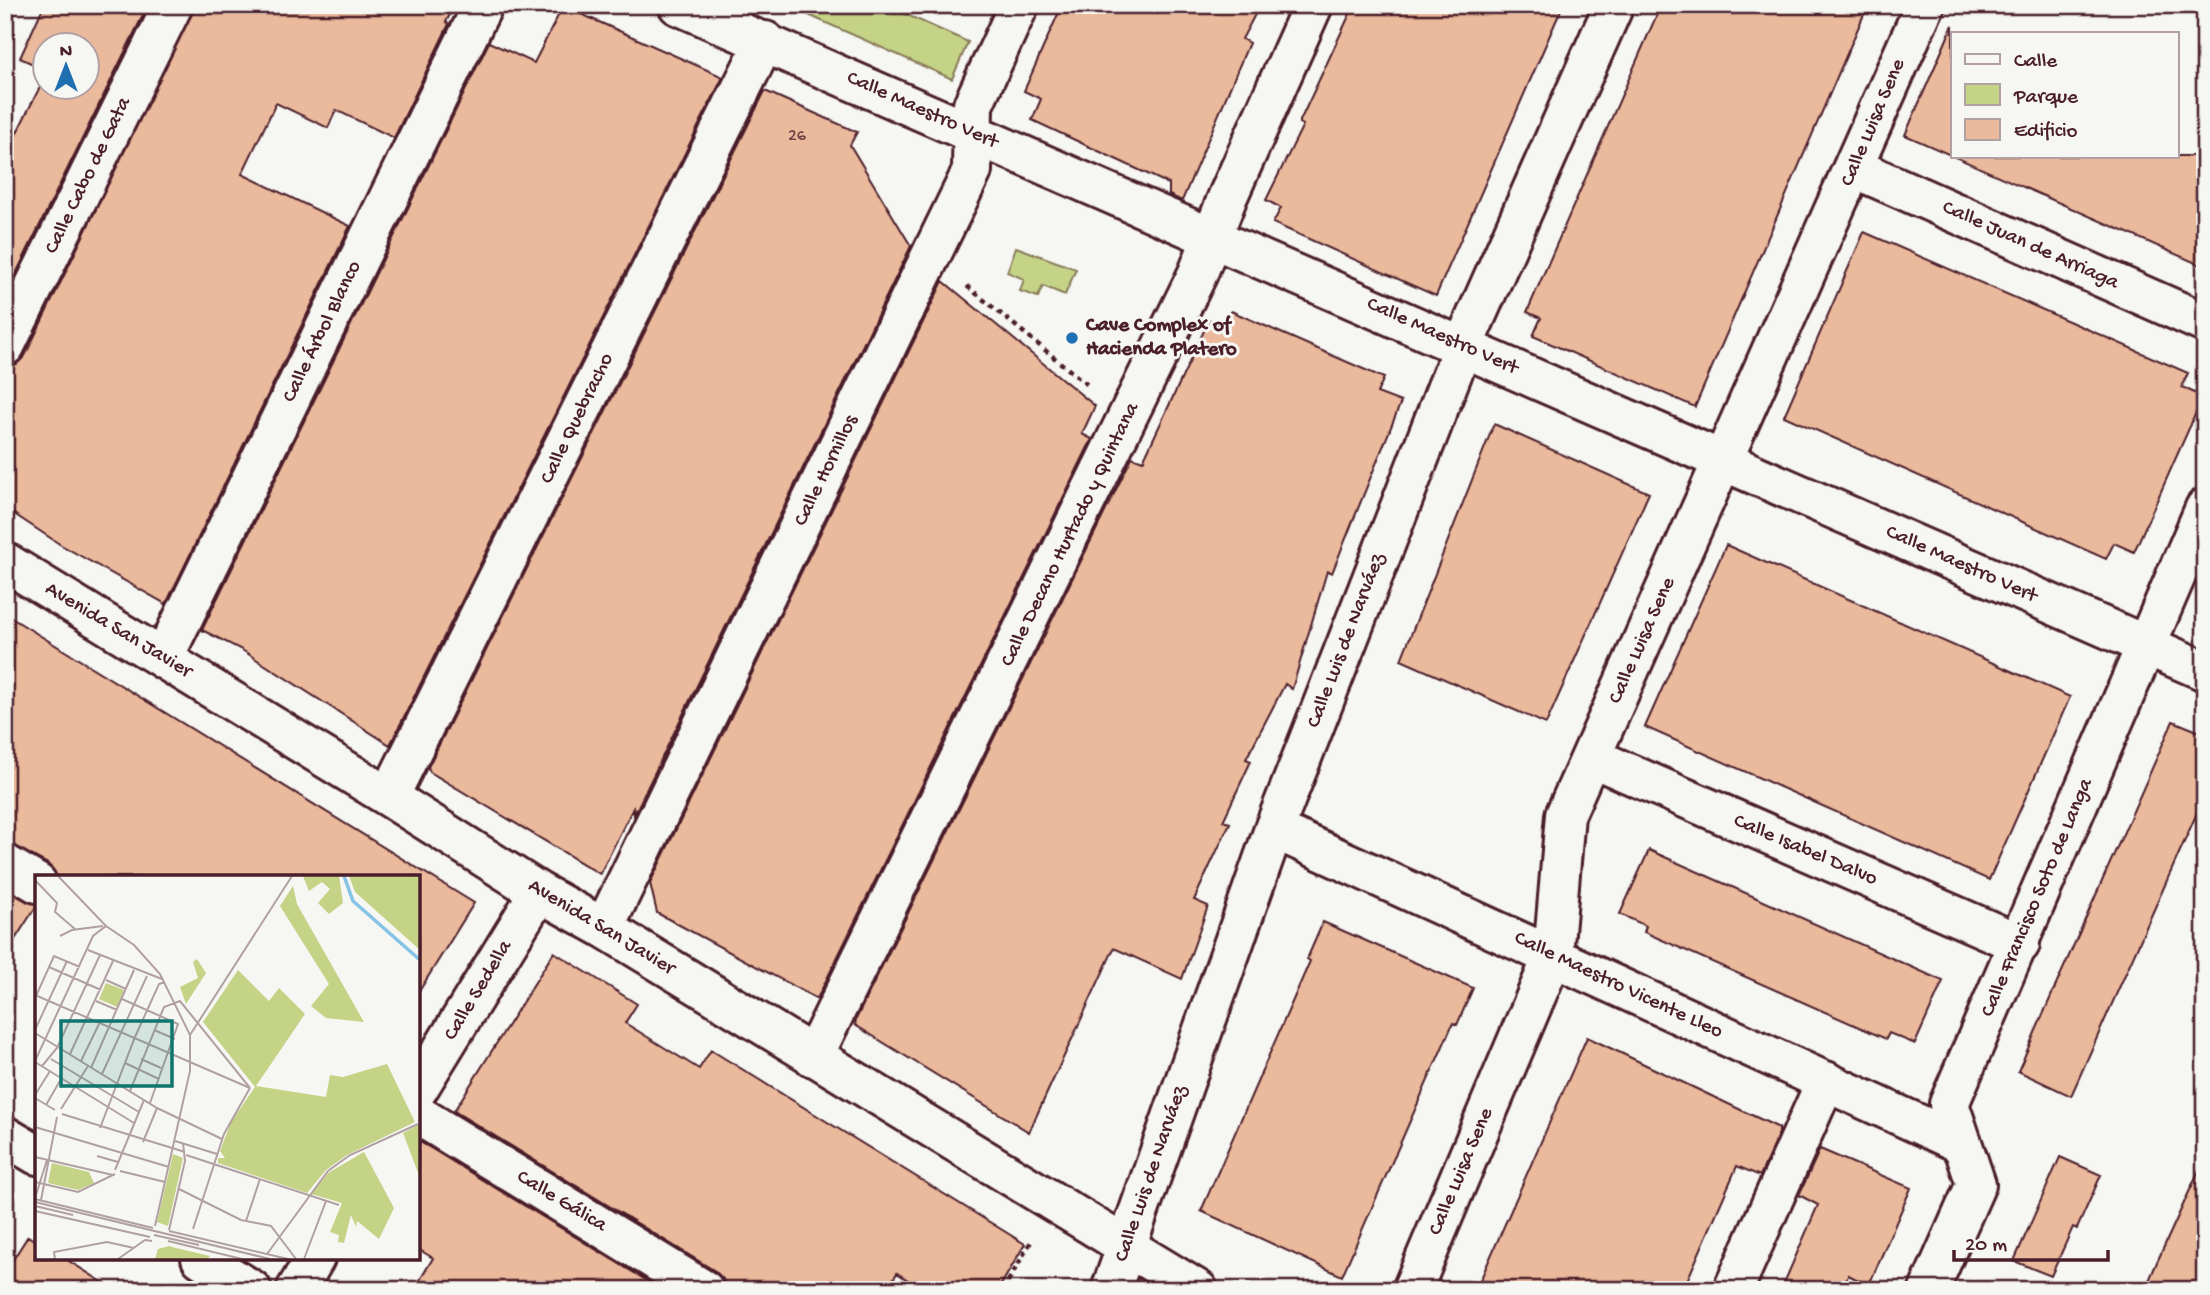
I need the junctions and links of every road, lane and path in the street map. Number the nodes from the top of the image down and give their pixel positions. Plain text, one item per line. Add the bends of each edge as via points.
1 (173, 5) edge
2 (483, 5) edge
3 (678, 5) edge
4 (1019, 5) edge
5 (1313, 5) edge
6 (1614, 5) edge
7 (1925, 5) edge
8 (765, 41) junction
9 (972, 134) junction
10 (1854, 168) junction
11 (1212, 237) junction
12 (934, 250) junction
13 (2205, 323) edge
14 (5, 346) edge
15 (1463, 346) junction
16 (1129, 419) junction
17 (1724, 461) junction
18 (2205, 508) edge
19 (5, 562) edge
20 (2144, 645) junction
21 (163, 659) junction
22 (2205, 671) edge
23 (1591, 757) junction
24 (389, 797) junction
25 (1274, 829) junction
26 (5, 864) edge
27 (35, 882) edge
28 (538, 892) junction
29 (604, 928) junction
30 (2020, 944) junction
31 (1553, 956) junction
32 (813, 1057) junction
33 (1826, 1081) junction
34 (420, 1086) edge
35 (420, 1116) edge
36 (1962, 1144) junction
37 (1054, 1203) junction
38 (1127, 1247) junction
39 (204, 1260) edge
40 (314, 1260) edge
41 (252, 1290) edge
42 (296, 1290) edge
43 (704, 1290) edge
44 (1003, 1290) edge
45 (1111, 1290) edge
46 (1198, 1290) edge
47 (1412, 1290) edge
48 (1733, 1290) edge
49 (1929, 1290) edge

1 - 14 street, Calle Cabo de Gata
2 - 21 street, Calle Árbol Blanco
3 - 8 street, Calle Maestro Vert
4 - 9 street, Calle Hornillos via 973,105
5 - 11 street, Calle Decano Hurtado y Quintana
6 - 15 street, Calle Luis de Narváez
7 - 10 street, Calle Luisa Sene
8 - 9 street, Calle Maestro Vert
8 - 24 street, Calle Quebracho
9 - 11 street, Calle Maestro Vert
9 - 12 street, Calle Hornillos via 972,171
10 - 13 street, Calle Juan de Arriaga
10 - 17 street, Calle Luisa Sene
11 - 15 street, Calle Maestro Vert
11 - 16 street, Calle Decano Hurtado y Quintana
12 - 16 path via 950,271
12 - 29 street, Calle Hornillos
15 - 17 street, Calle Maestro Vert
15 - 25 street, Calle Luis de Narváez
16 - 32 street, Calle Decano Hurtado y Quintana
17 - 20 street, Calle Maestro Vert
17 - 23 street, Calle Luisa Sene
18 - 20 street, Calle Francisco Soto de Langa
19 - 21 street, Avenida San Javier
20 - 22 street, Calle Maestro Vert
20 - 30 street, Calle Francisco Soto de Langa
21 - 24 street, Avenida San Javier
23 - 30 street, Calle Isabel Dalvo
23 - 31 street, Calle Luisa Sene via 1565,815
24 - 28 street, Avenida San Javier
25 - 31 street, Calle Maestro Vicente Lleo
25 - 38 street, Calle Luis de Narváez
26 - 27 street
28 - 29 street, Avenida San Javier
28 - 34 street, Calle Sedella
29 - 32 street, Avenida San Javier
30 - 36 street, Calle Francisco Soto de Langa via 1949,1104
31 - 33 street, Calle Maestro Vicente Lleo
31 - 47 street, Calle Luisa Sene
32 - 37 street, Avenida San Javier
33 - 36 street, Calle Maestro Vicente Lleo
33 - 48 street
35 - 43 street, Calle Gálica
36 - 49 street, Calle Francisco Soto de Langa via 1976,1184
37 - 38 street, Avenida San Javier
37 - 44 path
38 - 45 street, Calle Luis de Narváez
38 - 46 street, Avenida San Javier
39 - 41 street
40 - 42 street

